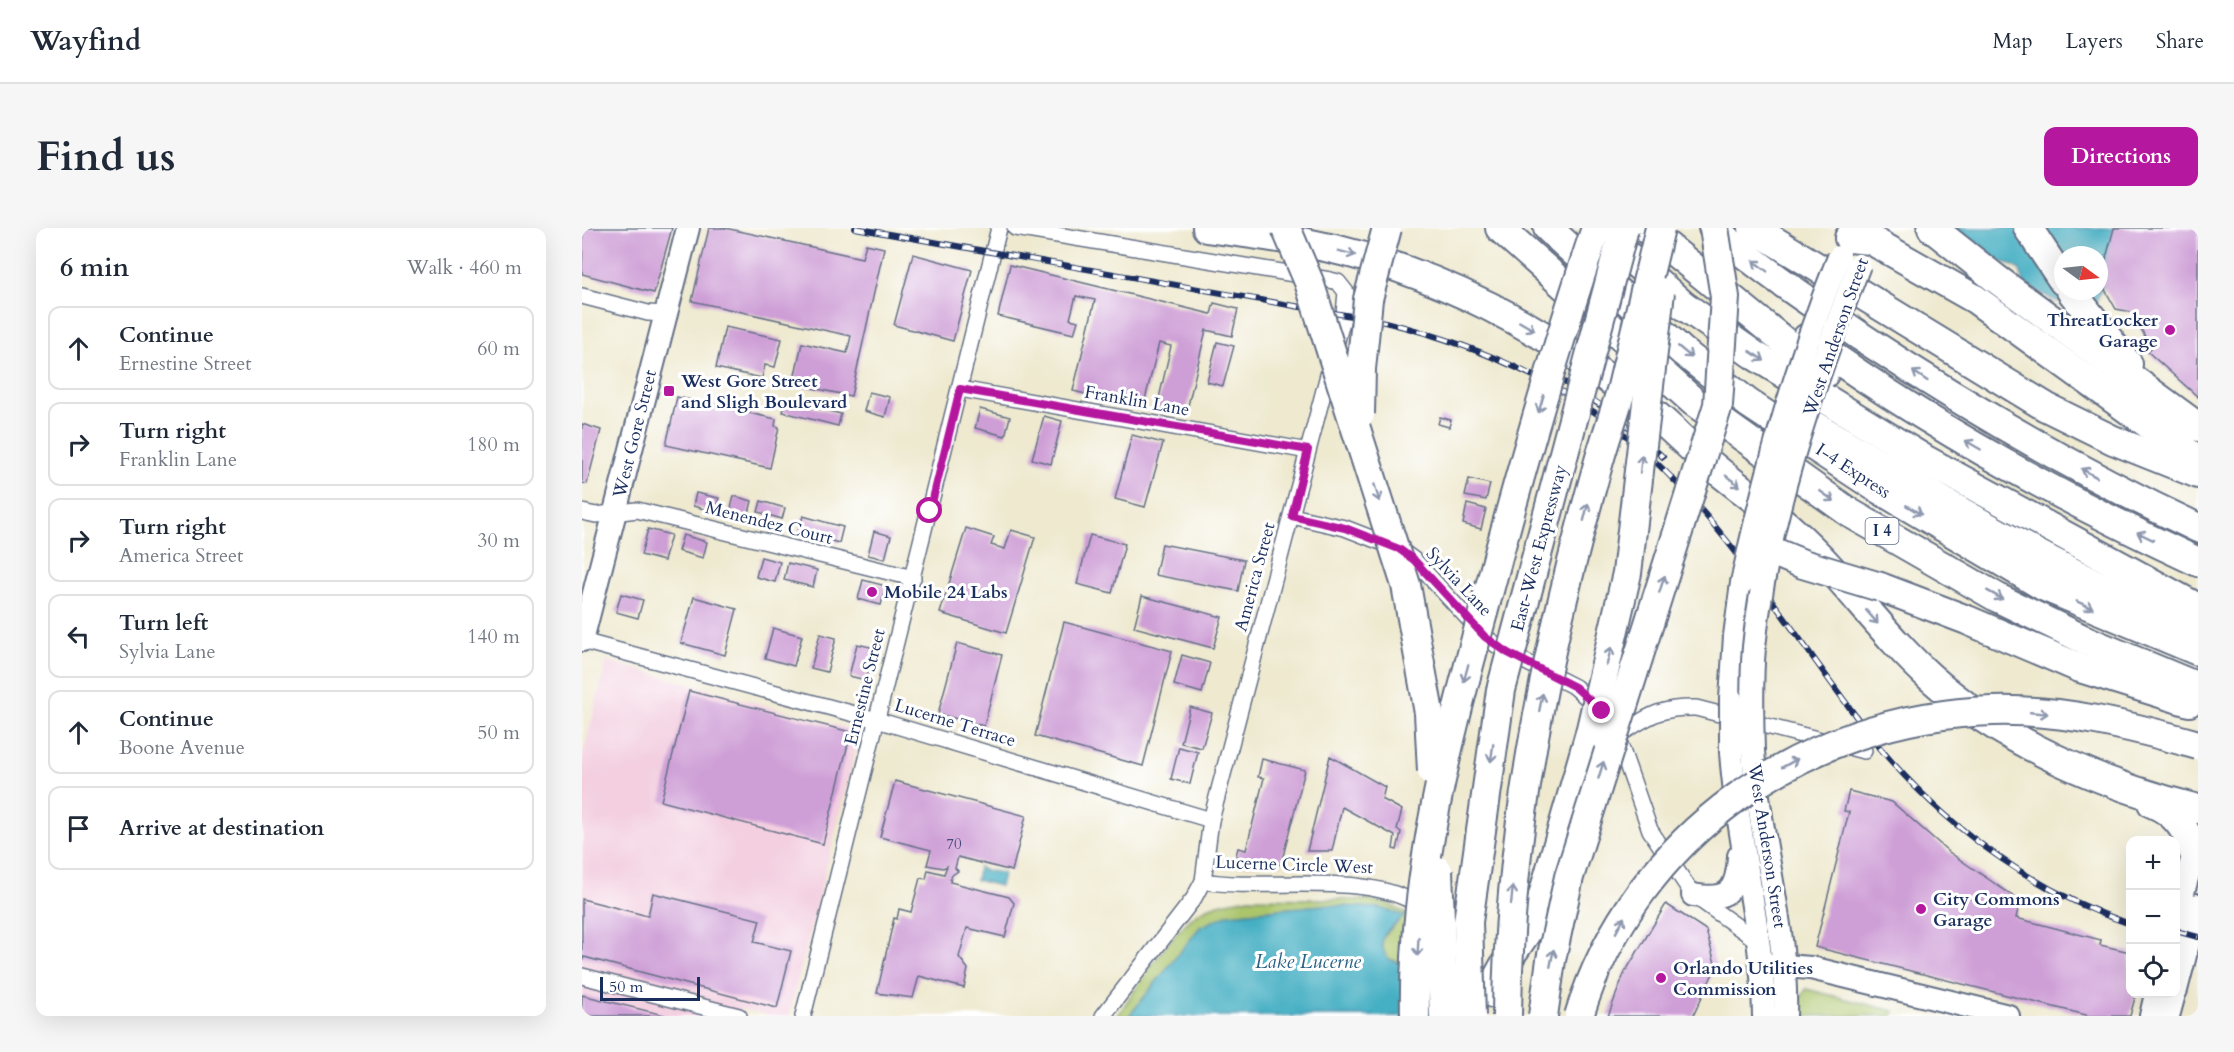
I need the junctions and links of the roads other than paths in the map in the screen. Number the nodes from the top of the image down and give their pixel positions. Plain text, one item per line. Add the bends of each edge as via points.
1 (688, 228) edge
2 (999, 228) edge
3 (1015, 228) edge
4 (1207, 228) edge
5 (1286, 228) edge
6 (1387, 228) edge
7 (1500, 228) edge
8 (1548, 228) edge
9 (1596, 228) edge
10 (1624, 228) edge
11 (1645, 228) edge
12 (1661, 228) edge
13 (1713, 228) edge
14 (1753, 228) edge
15 (1932, 228) edge
16 (2028, 228) edge
17 (1858, 243) edge
18 (2054, 267) edge
19 (582, 296) edge
20 (2077, 300) edge
21 (665, 314) junction
22 (960, 389) junction
23 (2143, 404) junction
24 (1797, 414) junction
25 (2198, 427) edge
26 (1360, 437) junction
27 (1308, 450) junction
28 (2198, 460) edge
29 (2198, 474) edge
30 (582, 512) edge
31 (615, 513) junction
32 (1292, 516) junction
33 (2198, 528) edge
34 (1760, 543) junction
35 (2198, 562) edge
36 (913, 578) junction
37 (2198, 593) edge
38 (2198, 608) edge
39 (582, 641) edge
40 (2196, 643) edge
41 (1929, 676) junction
42 (2189, 693) edge
43 (877, 720) junction
44 (1603, 735) junction
45 (2198, 745) edge
46 (1864, 751) dead end
47 (1742, 752) junction
48 (2198, 798) edge
49 (2198, 809) edge
50 (1211, 820) junction
51 (1740, 837) junction
52 (2195, 844) edge
53 (1203, 881) junction
54 (1693, 895) junction
55 (2180, 900) edge
56 (2198, 905) edge
57 (1759, 942) junction
58 (1785, 965) junction
59 (1761, 966) junction
60 (2180, 973) edge
61 (582, 976) edge
62 (2156, 998) edge
63 (2173, 998) edge
64 (1500, 1008) edge
65 (739, 1016) edge
66 (803, 1016) edge
67 (1103, 1016) edge
68 (1415, 1016) edge
69 (1444, 1016) edge
70 (1471, 1016) edge
71 (1543, 1016) edge
72 (1579, 1016) edge
73 (1764, 1016) edge
74 (1785, 1016) edge
75 (2008, 1016) edge
76 (2151, 1016) edge
77 (2168, 1016) edge

1 - 21 main road, West Gore Street
2 - 22 street, Ernestine Street
3 - 27 street, America Street via 1330,280 1342,286 1346,306
4 -> 41 highway via 1308,243 1355,255 1478,300 1531,328 1653,413 1709,464 1796,533
5 - 26 highway, bridge via 1309,282
6 - 26 highway, bridge via 1368,299
7 -> 42 highway, I 4 via 1694,402 1850,513 1998,598
8 -> 40 highway, I-4 Express via 1748,403 1868,482 2043,586
9 -> 38 highway via 1683,305 1754,355 1924,459
9 -> 68 highway, bridge via 1563,325 1444,754 1422,885
10 -> 70 highway, East-West Expressway, bridge via 1501,690 1468,922
11 - 37 highway via 1831,379 1880,412 1929,444
35 -> 12 highway via 2048,487 1924,417 1851,370
44 -> 12 highway, bridge via 1634,529 1659,308
64 -> 12 highway, East-West Expressway, bridge via 1518,834 1542,694
33 -> 13 highway via 2124,493 1929,382 1795,292
71 -> 13 highway, bridge via 1569,877 1718,405 1725,297
14 - 29 highway via 2046,407 2113,440
15 - 23 highway
16 - 18 highway
17 - 23 highway via 1975,299
17 - 24 main road, West Anderson Street, bridge via 1814,326
19 - 21 street
20 - 23 highway
21 - 31 main road, West Gore Street
22 - 27 street, Franklin Lane
22 - 36 street, Ernestine Street
23 - 25 highway
23 - 28 highway
24 - 34 main road, West Anderson Street, bridge
24 - 40 highway via 1992,531
26 -> 69 highway, bridge via 1406,585 1429,713
27 - 32 street, America Street
30 - 31 street
31 - 36 street, Menendez Court via 638,510
31 - 39 main road, West Gore Street
32 - 44 street, Sylvia Lane via 1345,528 1399,549 1414,560 1485,637 1575,687 1602,711
32 - 50 street, America Street
34 - 42 highway, bridge via 1803,564 1880,587 2080,668
34 - 47 main road, West Anderson Street, bridge
36 - 43 street, Ernestine Street
39 - 43 street, Lucerne Terrace
41 - 48 highway via 1952,684 1994,715 2050,745
41 - 49 highway via 1967,708 2053,757 2096,776
41 - 52 highway via 1941,700 1977,729 2071,778 2165,809
43 - 50 street, Lucerne Terrace
43 - 66 street, Ernestine Street
44 - 46 street via 1660,711 1696,708
44 - 54 street, Sylvia Lane via 1650,830
44 - 64 highway via 1538,913 1503,964
72 -> 45 highway, bridge via 1626,914 1667,861 1719,810 1808,753 1918,718 1994,711 2089,718
47 - 51 main road, West Anderson Street
47 - 58 main road, West Anderson Street via 1761,828
50 - 53 street, America Street
51 - 54 main road via 1736,880 1728,893 1719,897
51 - 57 main road, West Anderson Street
52 - 55 main road
53 - 64 street, Lucerne Circle West via 1227,885 1368,886 1392,891 1413,900 1465,946
53 - 67 street
54 - 57 street
56 - 60 main road
57 - 59 main road, West Anderson Street
58 - 59 main road
58 - 74 main road, West Anderson Street
58 - 75 main road
59 - 73 main road, West Anderson Street
61 - 65 street
62 - 76 main road
63 - 77 main road

